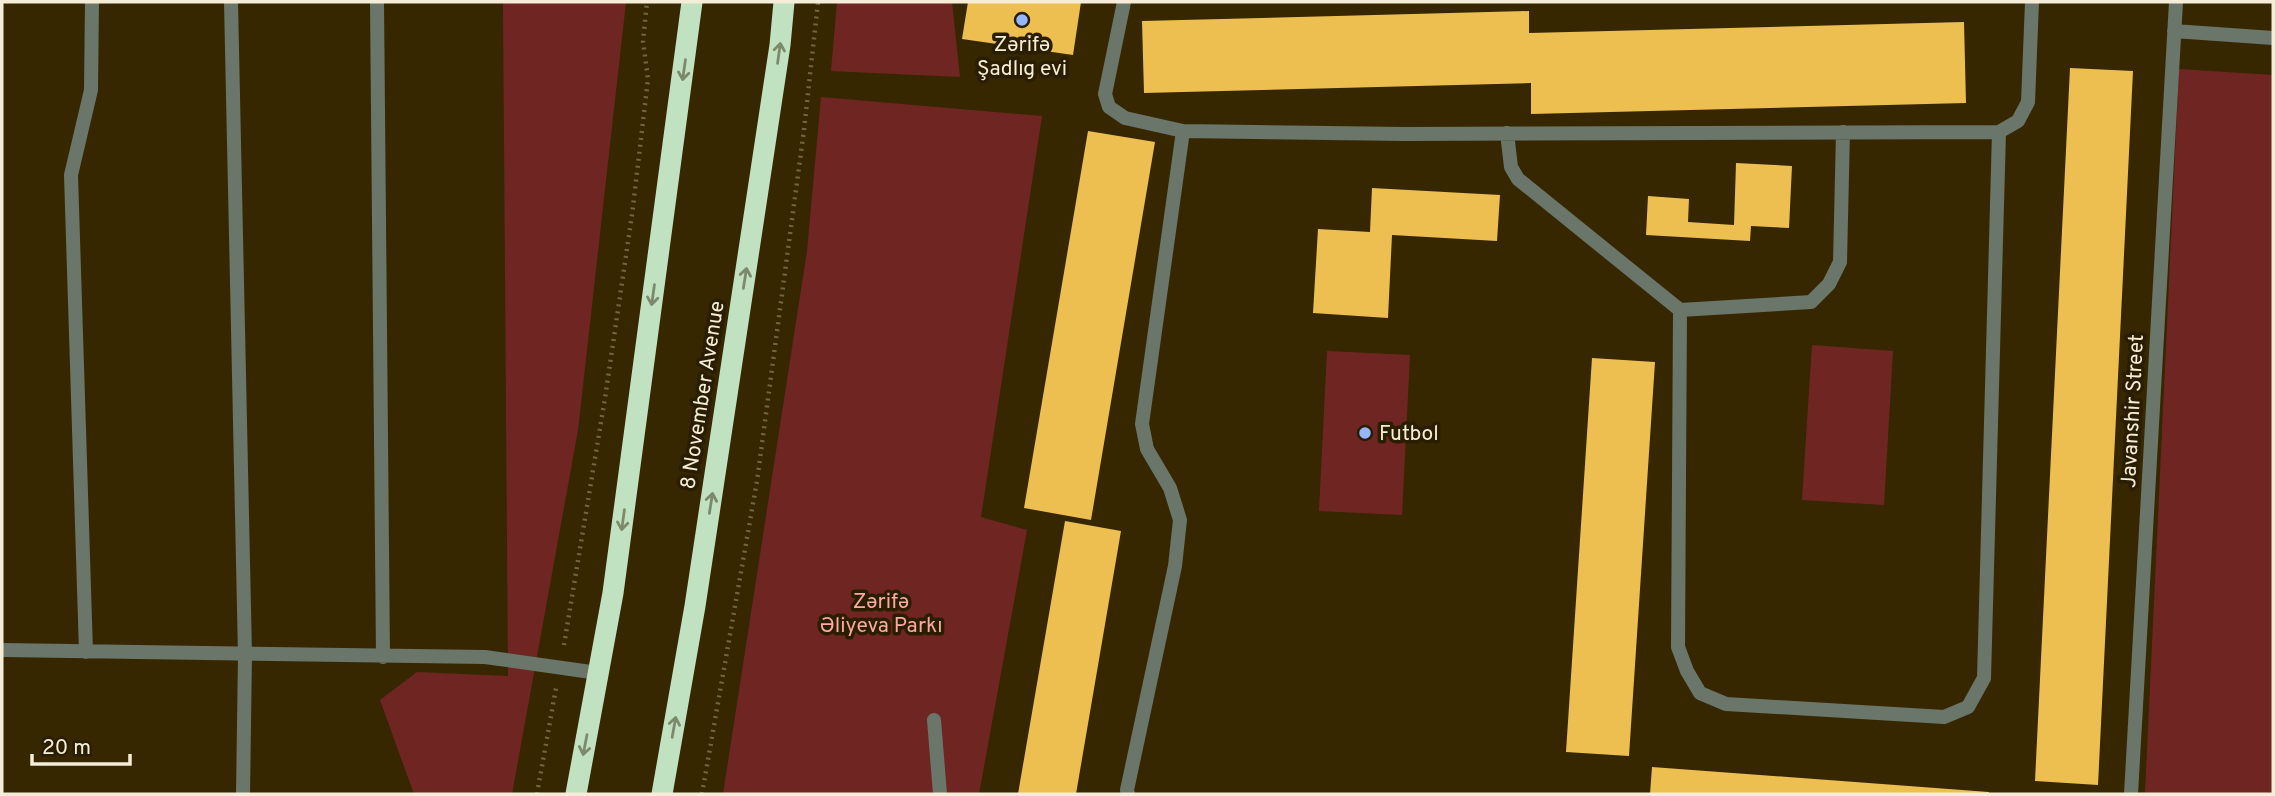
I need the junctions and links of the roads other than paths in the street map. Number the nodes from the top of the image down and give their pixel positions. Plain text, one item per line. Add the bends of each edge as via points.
1 (92, 2) edge
2 (231, 2) edge
3 (377, 2) edge
4 (692, 2) edge
5 (784, 2) edge
6 (1124, 2) edge
7 (2032, 2) edge
8 (2175, 2) edge
9 (2174, 31) junction
10 (2273, 38) edge
11 (1183, 131) junction
12 (1843, 132) junction
13 (1999, 132) junction
14 (1507, 134) junction
15 (1680, 310) junction
16 (2, 650) edge
17 (86, 652) junction
18 (245, 655) junction
19 (383, 657) junction
20 (598, 673) junction
21 (934, 720) dead end
22 (243, 794) edge
23 (576, 794) edge
24 (662, 794) edge
25 (940, 794) edge
26 (1128, 794) edge
27 (2131, 794) edge

1 - 17 street via 91,90 71,175
2 - 18 street
3 - 19 street
4 -> 20 highway via 615,580
24 -> 5 highway, 8 November Avenue via 695,606
6 - 11 street via 1105,94 1108,107 1125,118
7 - 13 street via 2028,102 2018,121
8 - 9 street, Javanshir Street
9 - 10 street
9 - 27 street, Javanshir Street
11 - 14 street
11 - 26 street via 1142,424 1147,449 1170,488 1180,520 1175,566
12 - 13 street
12 - 14 street
12 - 15 street via 1840,262 1829,284 1811,302
13 - 15 street via 1984,678 1968,707 1944,717 1726,704 1700,693 1678,647
14 - 15 street via 1511,167 1518,179
16 - 17 street
17 - 18 street
18 - 19 street
18 - 22 street
19 - 20 street via 485,657
20 -> 23 highway
21 - 25 street

